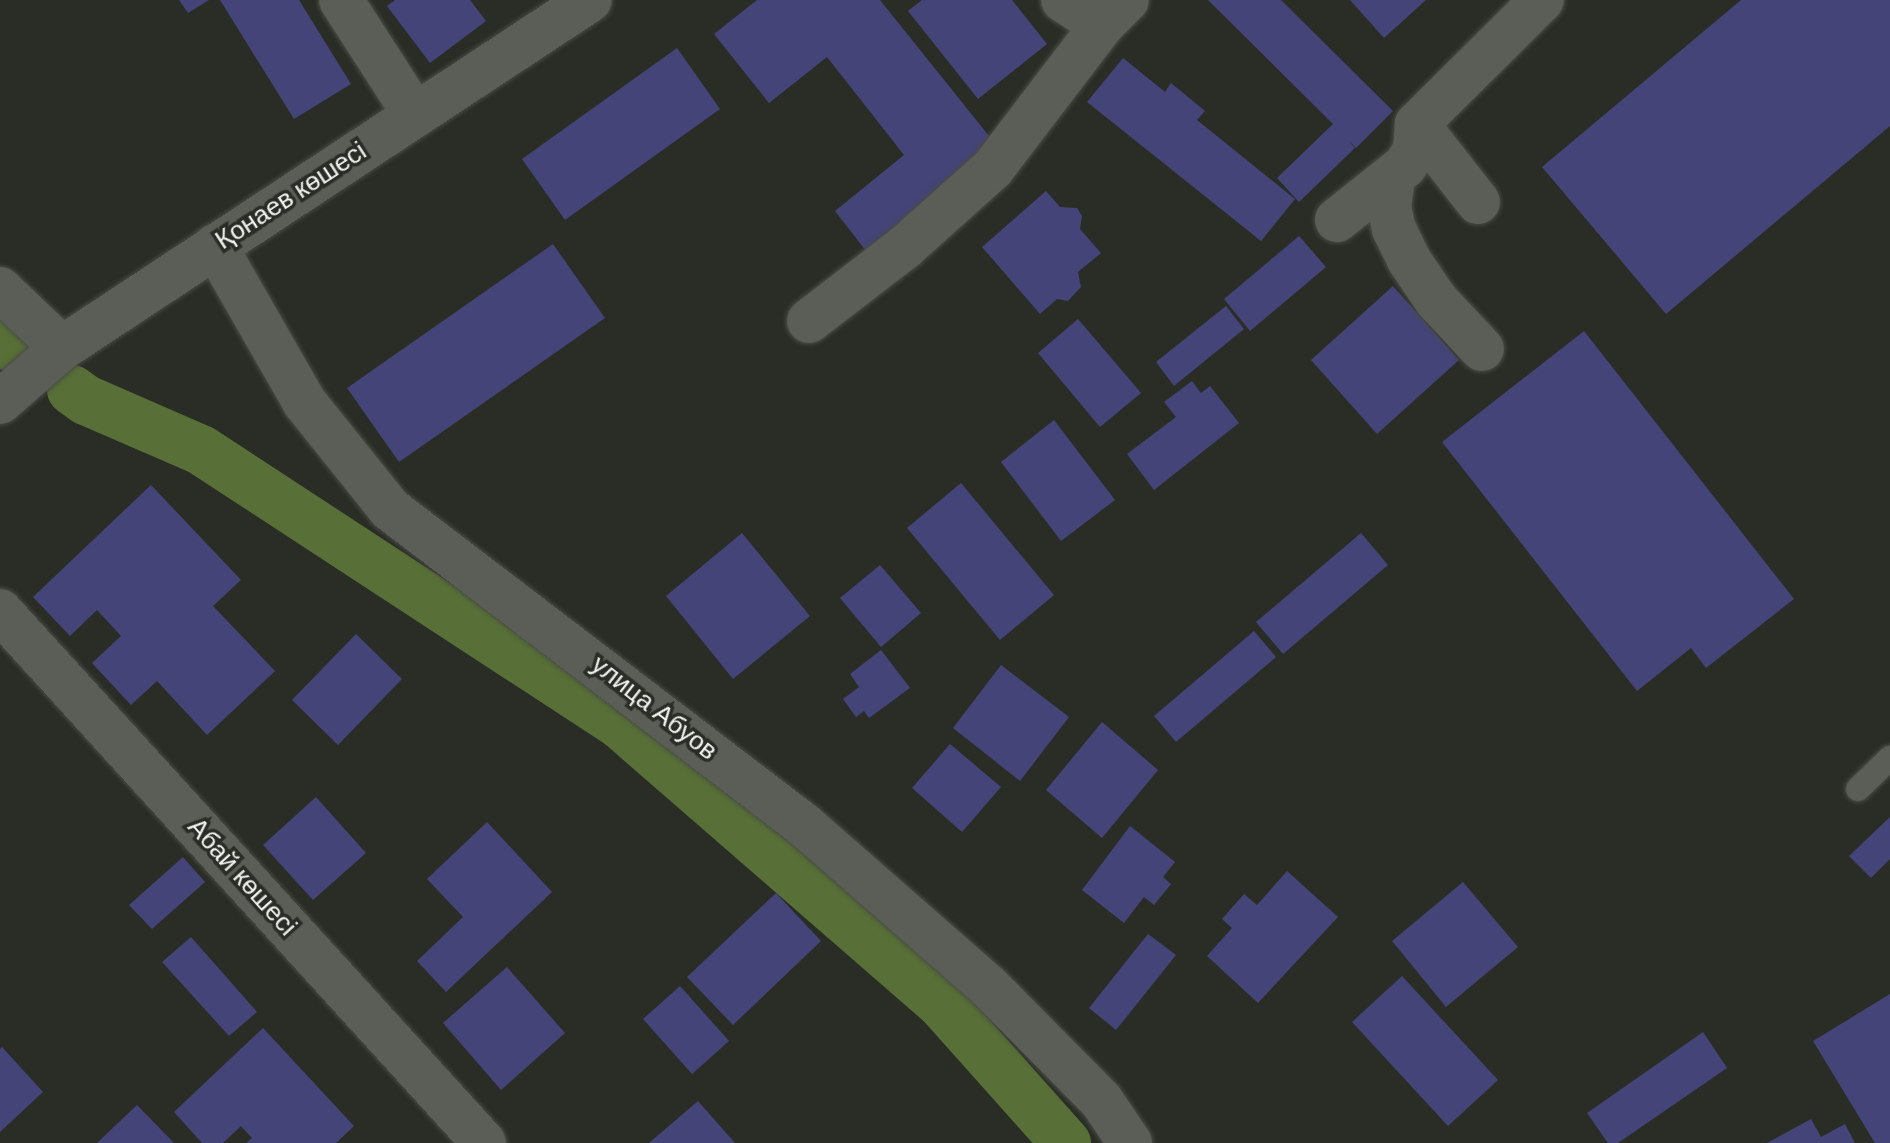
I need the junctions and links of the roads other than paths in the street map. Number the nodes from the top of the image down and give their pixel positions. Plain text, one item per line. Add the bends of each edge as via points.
1 (341, 0) edge
2 (590, 0) edge
3 (1063, 0) edge
4 (1542, 0) edge
5 (1114, 12) edge
6 (415, 115) junction
7 (1417, 124) junction
8 (1393, 179) junction
9 (1478, 202) dead end
10 (1337, 220) dead end
11 (215, 246) junction
12 (0, 289) edge
13 (809, 321) dead end
14 (62, 348) junction
15 (1482, 349) dead end
16 (0, 402) edge
17 (0, 611) edge
18 (1890, 758) edge
19 (1858, 789) dead end
20 (484, 1143) edge
21 (1130, 1143) edge

1 - 6 street
2 - 6 street, Қонаев көшесі
3 - 5 street
4 - 7 street
5 - 13 street via 993,168 905,247
6 - 11 street, Қонаев көшесі
7 - 8 street via 1415,150
7 - 9 street
8 - 10 street
8 - 15 street via 1389,206 1409,260 1436,300
11 - 14 street, Қонаев көшесі
11 - 21 street, улица Абуов via 305,403 390,509 804,825 989,987 1101,1100
12 - 14 street
14 - 16 street, Қонаев көшесі
17 - 20 street, Абай көшесі
18 - 19 lane

